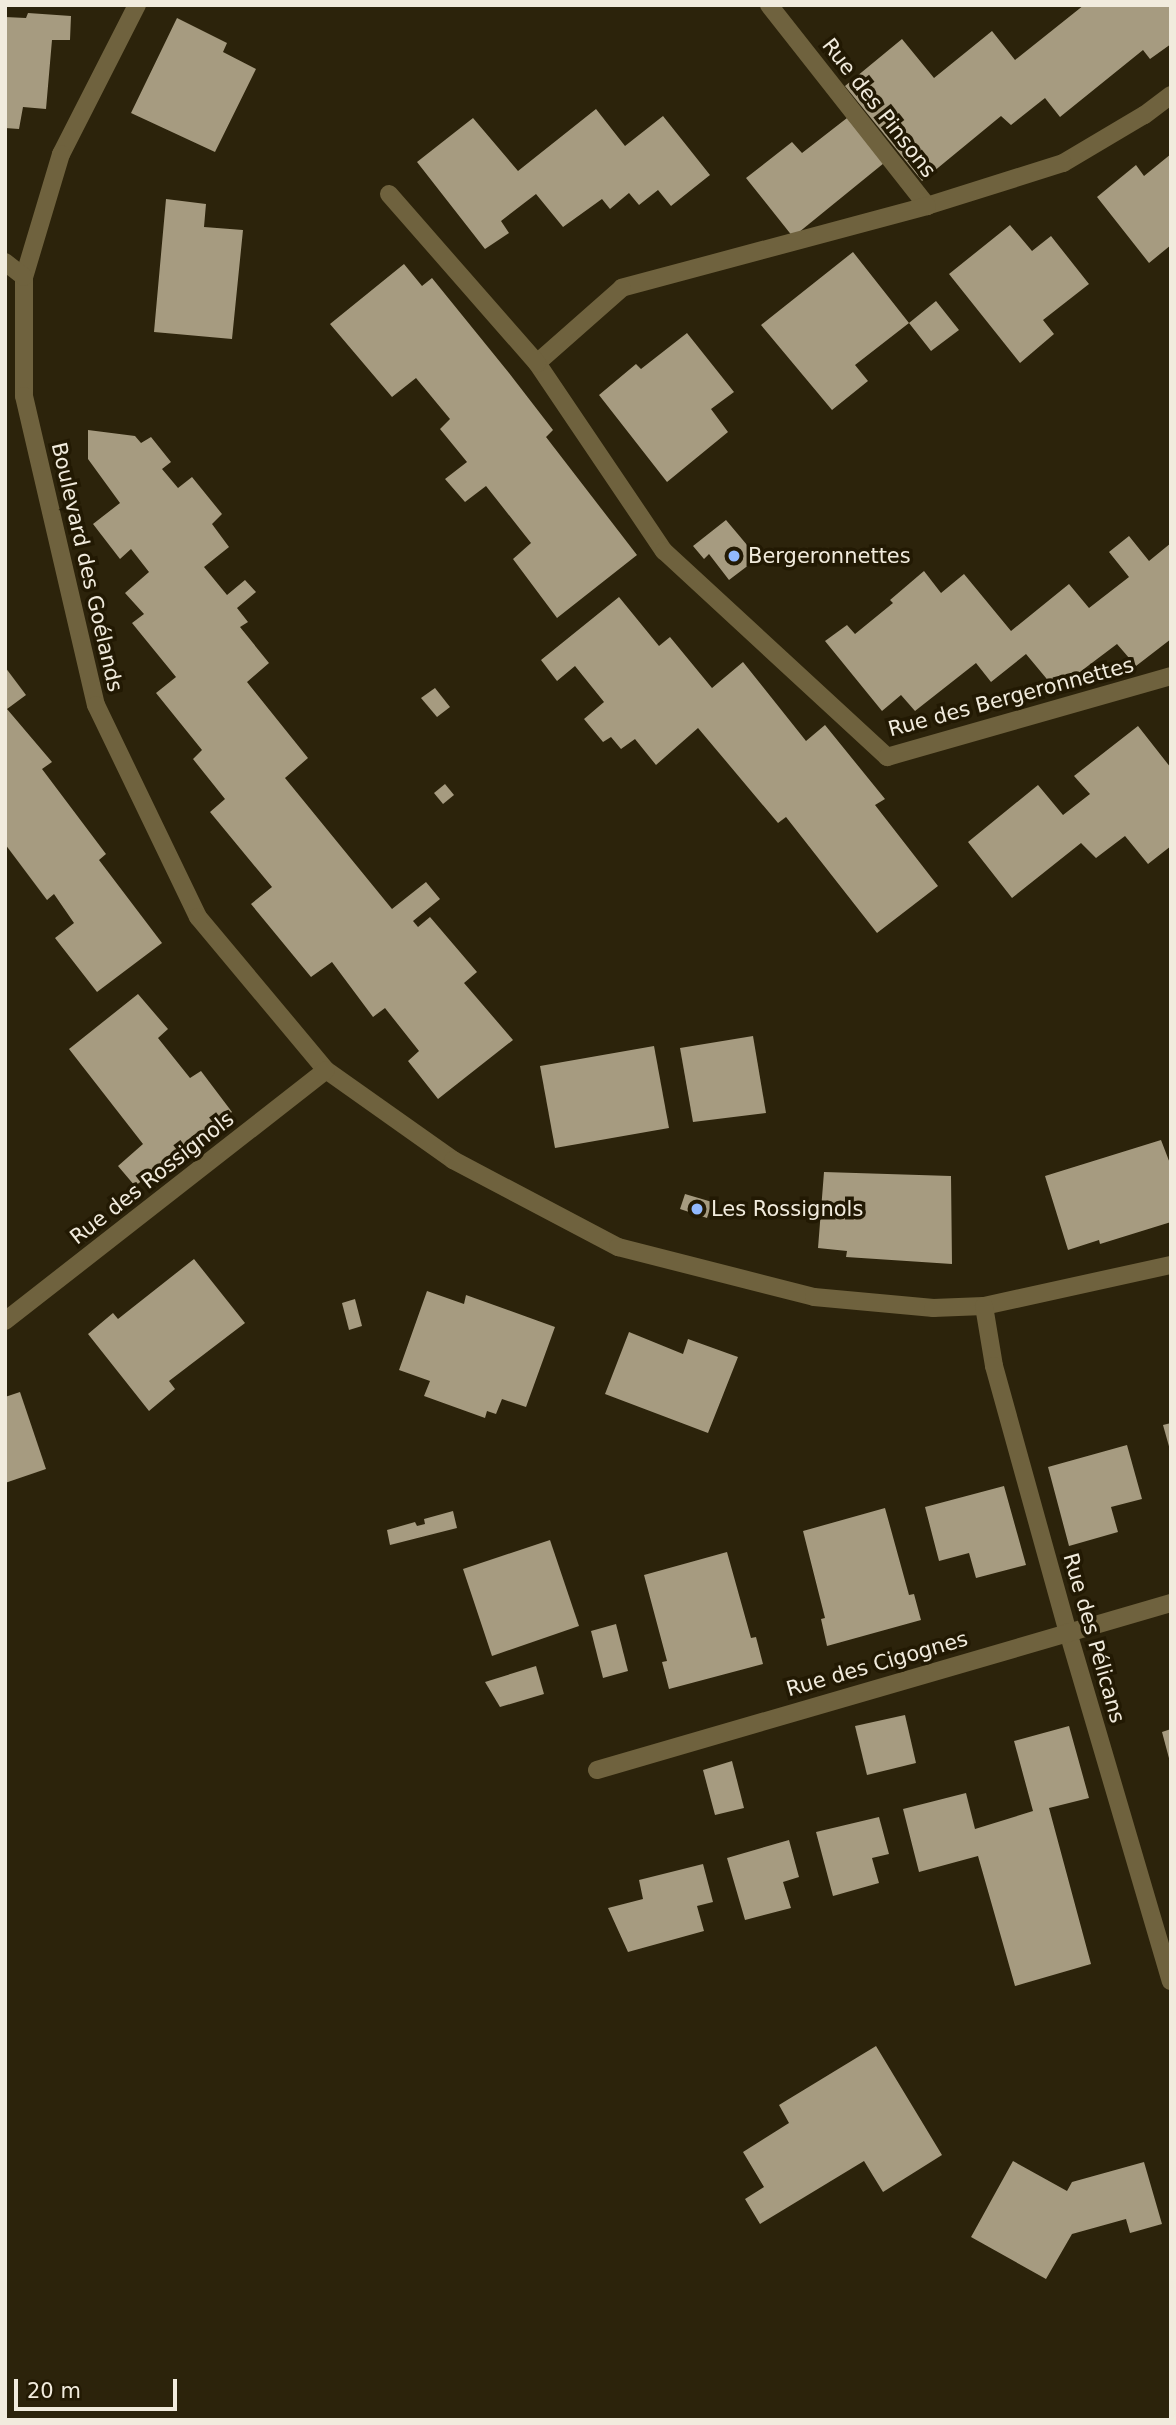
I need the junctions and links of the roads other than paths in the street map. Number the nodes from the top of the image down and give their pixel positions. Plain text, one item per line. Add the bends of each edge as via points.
1 (137, 5) edge
2 (769, 5) edge
3 (1171, 95) edge
4 (389, 194) dead end
5 (927, 206) junction
6 (5, 262) edge
7 (24, 277) junction
8 (537, 363) junction
9 (24, 396) junction
10 (5, 399) edge
11 (1171, 676) edge
12 (326, 1070) junction
13 (1171, 1265) edge
14 (984, 1306) junction
15 (5, 1321) edge
16 (1171, 1603) edge
17 (1068, 1632) junction
18 (597, 1770) dead end
19 (1171, 1981) edge

1 - 7 street, Boulevard des Goélands via 61,154
2 - 5 street, Rue des Pinsons
3 - 5 street via 1063,163
4 - 8 street, Rue des Bergeronnettes
5 - 8 street via 622,288
6 - 7 street
7 - 9 street, Boulevard des Goélands
8 - 11 street, Rue des Bergeronnettes via 664,551 887,757
9 - 10 street
9 - 12 street, Boulevard des Goélands via 96,705 198,917
12 - 14 street, Boulevard des Goélands via 453,1160 618,1247 814,1297 933,1308
12 - 15 street, Rue des Rossignols
13 - 14 street, Boulevard des Goélands
14 - 17 street, Rue des Pélicans via 994,1366
16 - 17 street, Rue des Cigognes
17 - 18 street, Rue des Cigognes
17 - 19 street, Rue des Pélicans

